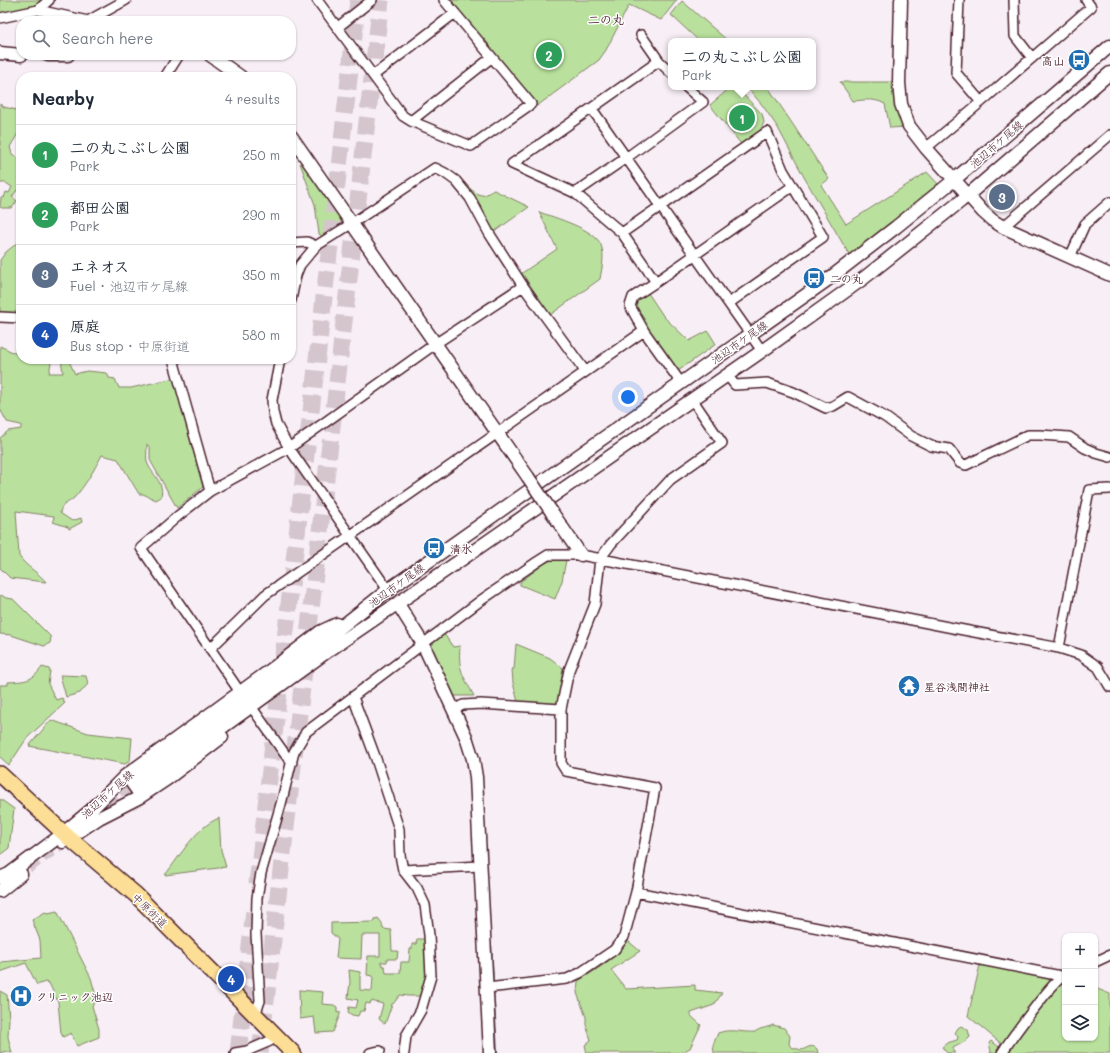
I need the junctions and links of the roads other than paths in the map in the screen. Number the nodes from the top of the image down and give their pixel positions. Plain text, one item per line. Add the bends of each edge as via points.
1 (49, 0) edge
2 (126, 0) edge
3 (317, 0) edge
4 (372, 0) edge
5 (444, 0) edge
6 (901, 0) edge
7 (959, 0) edge
8 (1014, 0) edge
9 (1086, 0) edge
10 (38, 10) junction
11 (456, 13) junction
12 (65, 16) edge
13 (97, 16) edge
14 (0, 18) edge
15 (338, 27) junction
16 (641, 34) dead end
17 (1110, 46) edge
18 (0, 53) edge
19 (16, 55) edge
20 (492, 58) junction
21 (1032, 58) junction
22 (176, 60) edge
23 (217, 60) edge
24 (659, 61) junction
25 (668, 70) edge
26 (168, 72) edge
27 (234, 72) edge
28 (1110, 73) edge
29 (374, 75) junction
30 (689, 90) edge
31 (981, 102) junction
32 (592, 109) junction
33 (411, 121) junction
34 (1110, 135) edge
35 (296, 143) edge
36 (926, 148) junction
37 (626, 158) junction
38 (954, 180) junction
39 (793, 186) junction
40 (575, 193) junction
41 (967, 195) junction
42 (1110, 202) edge
43 (660, 206) junction
44 (351, 224) junction
45 (1003, 227) junction
46 (622, 233) junction
47 (296, 243) edge
48 (316, 246) junction
49 (695, 255) junction
50 (1070, 257) junction
51 (1110, 274) edge
52 (296, 275) edge
53 (656, 282) junction
54 (523, 286) junction
55 (729, 303) junction
56 (0, 317) edge
57 (16, 318) edge
58 (644, 331) junction
59 (750, 334) junction
60 (435, 344) junction
61 (762, 351) junction
62 (174, 364) edge
63 (279, 364) edge
64 (585, 372) junction
65 (727, 375) junction
66 (681, 383) junction
67 (692, 399) junction
68 (498, 434) junction
69 (289, 448) junction
70 (1110, 457) edge
71 (1110, 489) edge
72 (210, 491) junction
73 (351, 536) junction
74 (581, 555) junction
75 (600, 559) junction
76 (388, 590) junction
77 (398, 604) junction
78 (353, 617) junction
79 (354, 633) junction
80 (423, 644) junction
81 (1059, 648) junction
82 (210, 649) junction
83 (1110, 687) edge
84 (240, 692) junction
85 (353, 697) junction
86 (560, 709) junction
87 (452, 710) junction
88 (255, 712) junction
89 (292, 762) junction
90 (0, 774) edge
91 (135, 785) junction
92 (0, 788) edge
93 (62, 838) junction
94 (480, 866) junction
95 (404, 870) junction
96 (0, 878) edge
97 (0, 891) edge
98 (636, 892) junction
99 (1110, 955) edge
100 (1098, 961) edge
101 (1062, 976) edge
102 (1062, 977) edge
103 (487, 988) junction
104 (253, 1017) junction
105 (270, 1041) junction
106 (380, 1051) dead end
107 (235, 1053) edge
108 (282, 1053) edge
109 (293, 1053) edge
110 (370, 1053) edge
111 (404, 1053) edge
112 (490, 1053) edge
113 (1002, 1053) edge

1 - 10 street
2 - 13 street
3 - 15 street
4 - 15 street
5 - 11 street
6 - 36 street via 901,104 909,126
7 - 31 street via 956,73
8 - 21 street via 1015,36
9 - 21 street via 1091,6
10 - 12 street
10 - 14 street
11 - 20 street
11 - 29 street
15 - 29 street
16 - 24 street
17 - 38 street, 池辺市ケ尾線
18 - 19 street
20 - 33 street
20 - 33 street via 531,104 471,146
21 - 31 street
22 - 26 street
23 - 27 street
24 - 25 street
24 - 32 street
28 - 41 street, 池辺市ケ尾線
29 - 33 street via 403,116
30 - 37 street via 703,102
31 - 36 street
32 - 37 street
32 - 40 street via 512,164
34 - 45 street
35 - 44 street
36 - 38 street
37 - 40 street
37 - 43 street
38 - 41 street
38 - 59 street, 池辺市ケ尾線 via 830,278
39 - 43 street via 783,170 767,132
39 - 49 street
39 - 55 street via 824,237
40 - 46 street
41 - 45 street via 992,220
41 - 61 street, 池辺市ケ尾線 via 864,278
42 - 50 street via 1085,224
43 - 46 street
43 - 49 street
44 - 48 street
44 - 54 street via 435,168 456,181 470,198
44 - 60 street
45 - 50 street
46 - 53 street
47 - 48 street via 306,242
48 - 52 street via 300,265
49 - 53 street
49 - 55 street
50 - 51 street
53 - 58 street via 633,298 630,306
54 - 60 street
54 - 64 street
55 - 59 street
56 - 57 street
58 - 64 street
58 - 66 street
59 - 61 street
59 - 66 street, 池辺市ケ尾線
60 - 68 street
60 - 69 street
61 - 65 street, 池辺市ケ尾線
62 - 72 street
63 - 69 street via 272,400 273,412 276,424
64 - 68 street
65 - 67 street, 池辺市ケ尾線
65 - 70 street via 735,385 768,383 826,408 848,397 854,399 911,436 931,446 949,449 960,463 966,466 1028,435 1069,437 1085,448
66 - 76 street, 池辺市ケ尾線
67 - 75 street via 722,443 671,479
67 - 77 street, 池辺市ケ尾線
68 - 73 street
68 - 74 street, bridge
69 - 72 street
69 - 73 street
71 - 81 street via 1089,490
72 - 82 street via 141,548
73 - 76 street
73 - 82 street via 265,595
74 - 75 street
74 - 80 street via 548,556 537,562
75 - 81 street
75 - 86 street via 595,604 569,670
76 - 78 street, 池辺市ケ尾線
77 - 79 street, 池辺市ケ尾線
77 - 80 street
78 - 84 street, 池辺市ケ尾線 via 320,632
78 - 91 street, 池辺市ケ尾線
79 - 88 street, 池辺市ケ尾線 via 312,670
79 - 91 street, 池辺市ケ尾線
80 - 85 street
80 - 87 street
81 - 83 street via 1081,654 1098,667
82 - 84 street
84 - 91 street, 池辺市ケ尾線
85 - 89 street via 306,732 294,752
85 - 95 street via 399,829 400,855
86 - 87 street via 481,704 463,705
86 - 98 street via 561,763 566,771 655,788
87 - 94 street via 466,737 473,759
88 - 89 street
88 - 91 street, 池辺市ケ尾線 via 167,779
89 - 104 street via 261,873 257,898 256,934 260,1002
90 - 93 main road, 中原街道
91 - 93 street, 池辺市ケ尾線 via 99,818
91 - 93 street, 池辺市ケ尾線 via 91,810
92 - 93 main road, 中原街道
93 - 96 street, 池辺市ケ尾線
93 - 97 street, 池辺市ケ尾線
93 - 104 main road, 中原街道
94 - 95 street
94 - 103 street
95 - 111 street via 425,905 431,961 431,976 425,997 421,1010 406,1036
98 - 101 street
98 - 103 street via 624,937 614,950 580,973 558,981
99 - 100 street
102 - 113 street via 1048,990
103 - 112 street
104 - 105 main road, 中原街道
104 - 109 main road, 中原街道
105 - 107 street
105 - 108 main road, 中原街道
106 - 110 street

